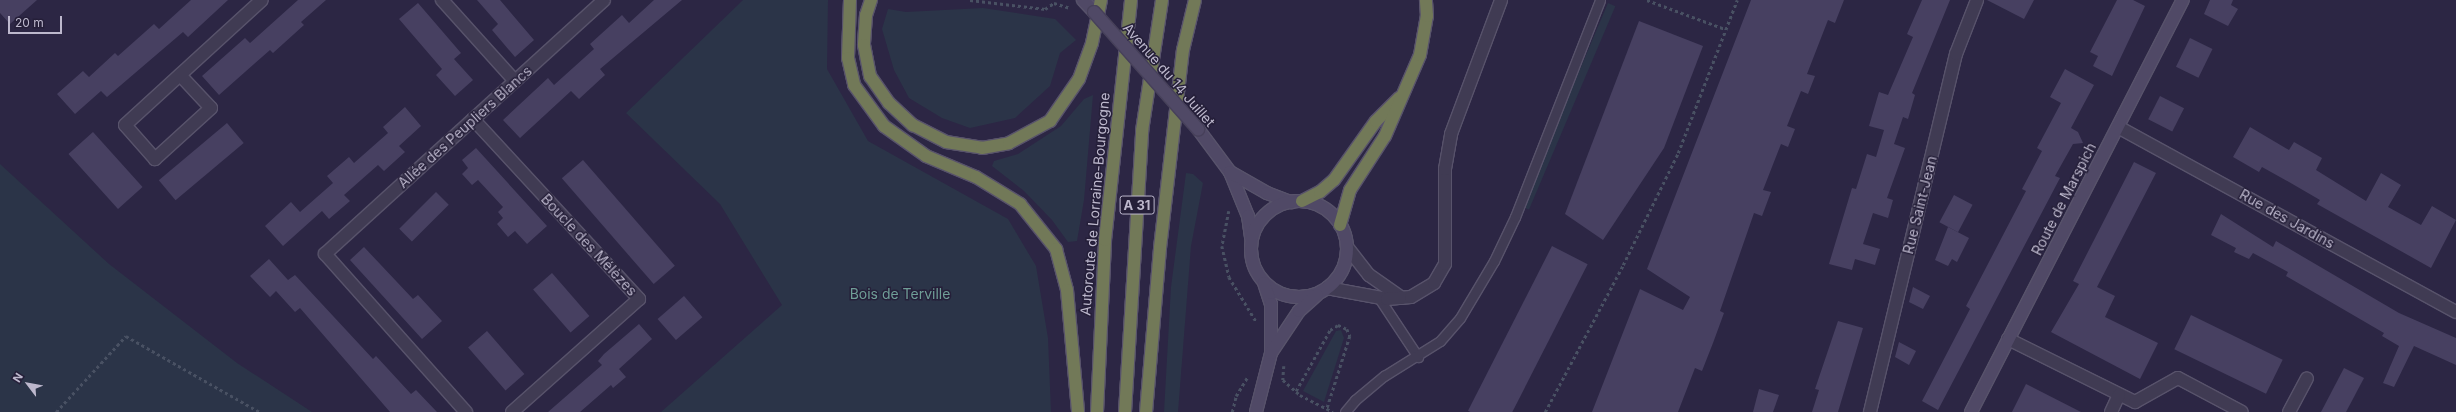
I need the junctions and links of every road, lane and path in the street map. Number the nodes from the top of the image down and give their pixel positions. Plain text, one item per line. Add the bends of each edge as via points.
1 (262, 0) edge
2 (442, 0) edge
3 (604, 0) edge
4 (850, 0) edge
5 (871, 0) edge
6 (970, 0) edge
7 (1083, 0) edge
8 (1101, 0) edge
9 (1131, 0) edge
10 (1162, 0) edge
11 (1195, 0) edge
12 (1426, 0) edge
13 (1501, 0) edge
14 (1600, 0) edge
15 (1647, 0) edge
16 (1737, 0) edge
17 (1977, 0) edge
18 (2183, 0) edge
19 (1066, 5) dead end
20 (1726, 29) junction
21 (180, 75) junction
22 (515, 81) junction
23 (1404, 92) junction
24 (474, 119) junction
25 (2118, 127) junction
26 (1230, 172) junction
27 (1297, 201) junction
28 (1229, 204) dead end
29 (1340, 225) junction
30 (1251, 240) junction
31 (1347, 247) junction
32 (1264, 283) junction
33 (1322, 291) junction
34 (1379, 298) junction
35 (1402, 298) junction
36 (2456, 312) edge
37 (1259, 325) dead end
38 (2008, 339) junction
39 (1270, 357) junction
40 (1418, 357) junction
41 (1251, 369) dead end
42 (2307, 378) dead end
43 (1296, 391) junction
44 (2119, 395) junction
45 (1326, 409) junction
46 (56, 412) edge
47 (260, 412) edge
48 (466, 412) edge
49 (512, 412) edge
50 (1078, 412) edge
51 (1097, 412) edge
52 (1125, 412) edge
53 (1146, 412) edge
54 (1232, 412) edge
55 (1256, 412) edge
56 (1333, 412) edge
57 (1345, 412) edge
58 (1545, 412) edge
59 (1870, 412) edge
60 (1971, 412) edge
61 (2111, 412) edge
62 (2242, 412) edge
63 (2289, 412) edge

1 - 21 street
2 - 22 street
3 - 22 street, Allée des Peupliers Blancs
4 - 50 highway via 848,58 854,85 884,126 926,156 976,177 1020,204 1056,249 1067,290
5 - 8 highway via 866,15 864,45 870,76 889,103 913,126 946,142 982,148 1009,143 1050,121 1079,79 1092,42
6 - 19 path via 1045,9 1054,3
7 - 26 main road, Avenue du 14 Juillet, bridge via 1198,129
9 - 51 highway, Autoroute de Lorraine-Bourgogne / A 31 via 1105,240
10 - 52 highway, A 31 via 1142,131
11 - 53 highway via 1183,50 1160,248
12 - 23 highway via 1427,16 1420,55
13 - 35 street via 1452,134 1445,169 1445,264 1434,283 1411,297
14 - 40 lane via 1494,261 1460,318 1440,340
15 - 20 path
16 - 20 path
17 - 59 street, Rue Saint-Jean via 1956,54
18 - 25 main road, Route de Marspich
20 - 58 path via 1678,153 1624,265
21 - 21 street via 125,125 155,158 210,108
22 - 24 street, Allée des Peupliers Blancs
23 - 27 highway via 1376,121 1334,180 1320,192
23 - 29 highway via 1385,136 1350,190
24 - 48 street, Allée des Peupliers Blancs via 325,254
24 - 49 street, Boucle des Mélèzes via 639,299
25 - 36 street, Rue des Jardins
25 - 38 main road, Route de Marspich
26 - 27 main road, Avenue du 14 Juillet via 1267,193
26 - 30 main road, Avenue du 14 Juillet via 1248,216
27 - 29 main road via 1324,208
27 - 30 main road via 1280,205 1261,219
28 - 37 path via 1222,246 1229,277
29 - 31 main road
30 - 32 main road via 1252,263
31 - 33 main road via 1342,270
31 - 35 street via 1369,275
32 - 33 main road via 1283,295 1306,297
32 - 39 main road via 1271,304
33 - 34 street
33 - 39 main road via 1299,311
34 - 35 street
34 - 40 lane
38 - 44 street
38 - 60 main road, Route de Marspich
39 - 43 path via 1285,366 1283,380
39 - 55 main road
40 - 57 lane via 1384,376 1355,400
41 - 54 path via 1236,396
42 - 63 street
43 - 45 path
43 - 45 path via 1330,330 1338,325 1347,329 1350,336
44 - 61 street
44 - 62 street via 2135,402 2178,378
45 - 56 path
46 - 47 path via 126,336

